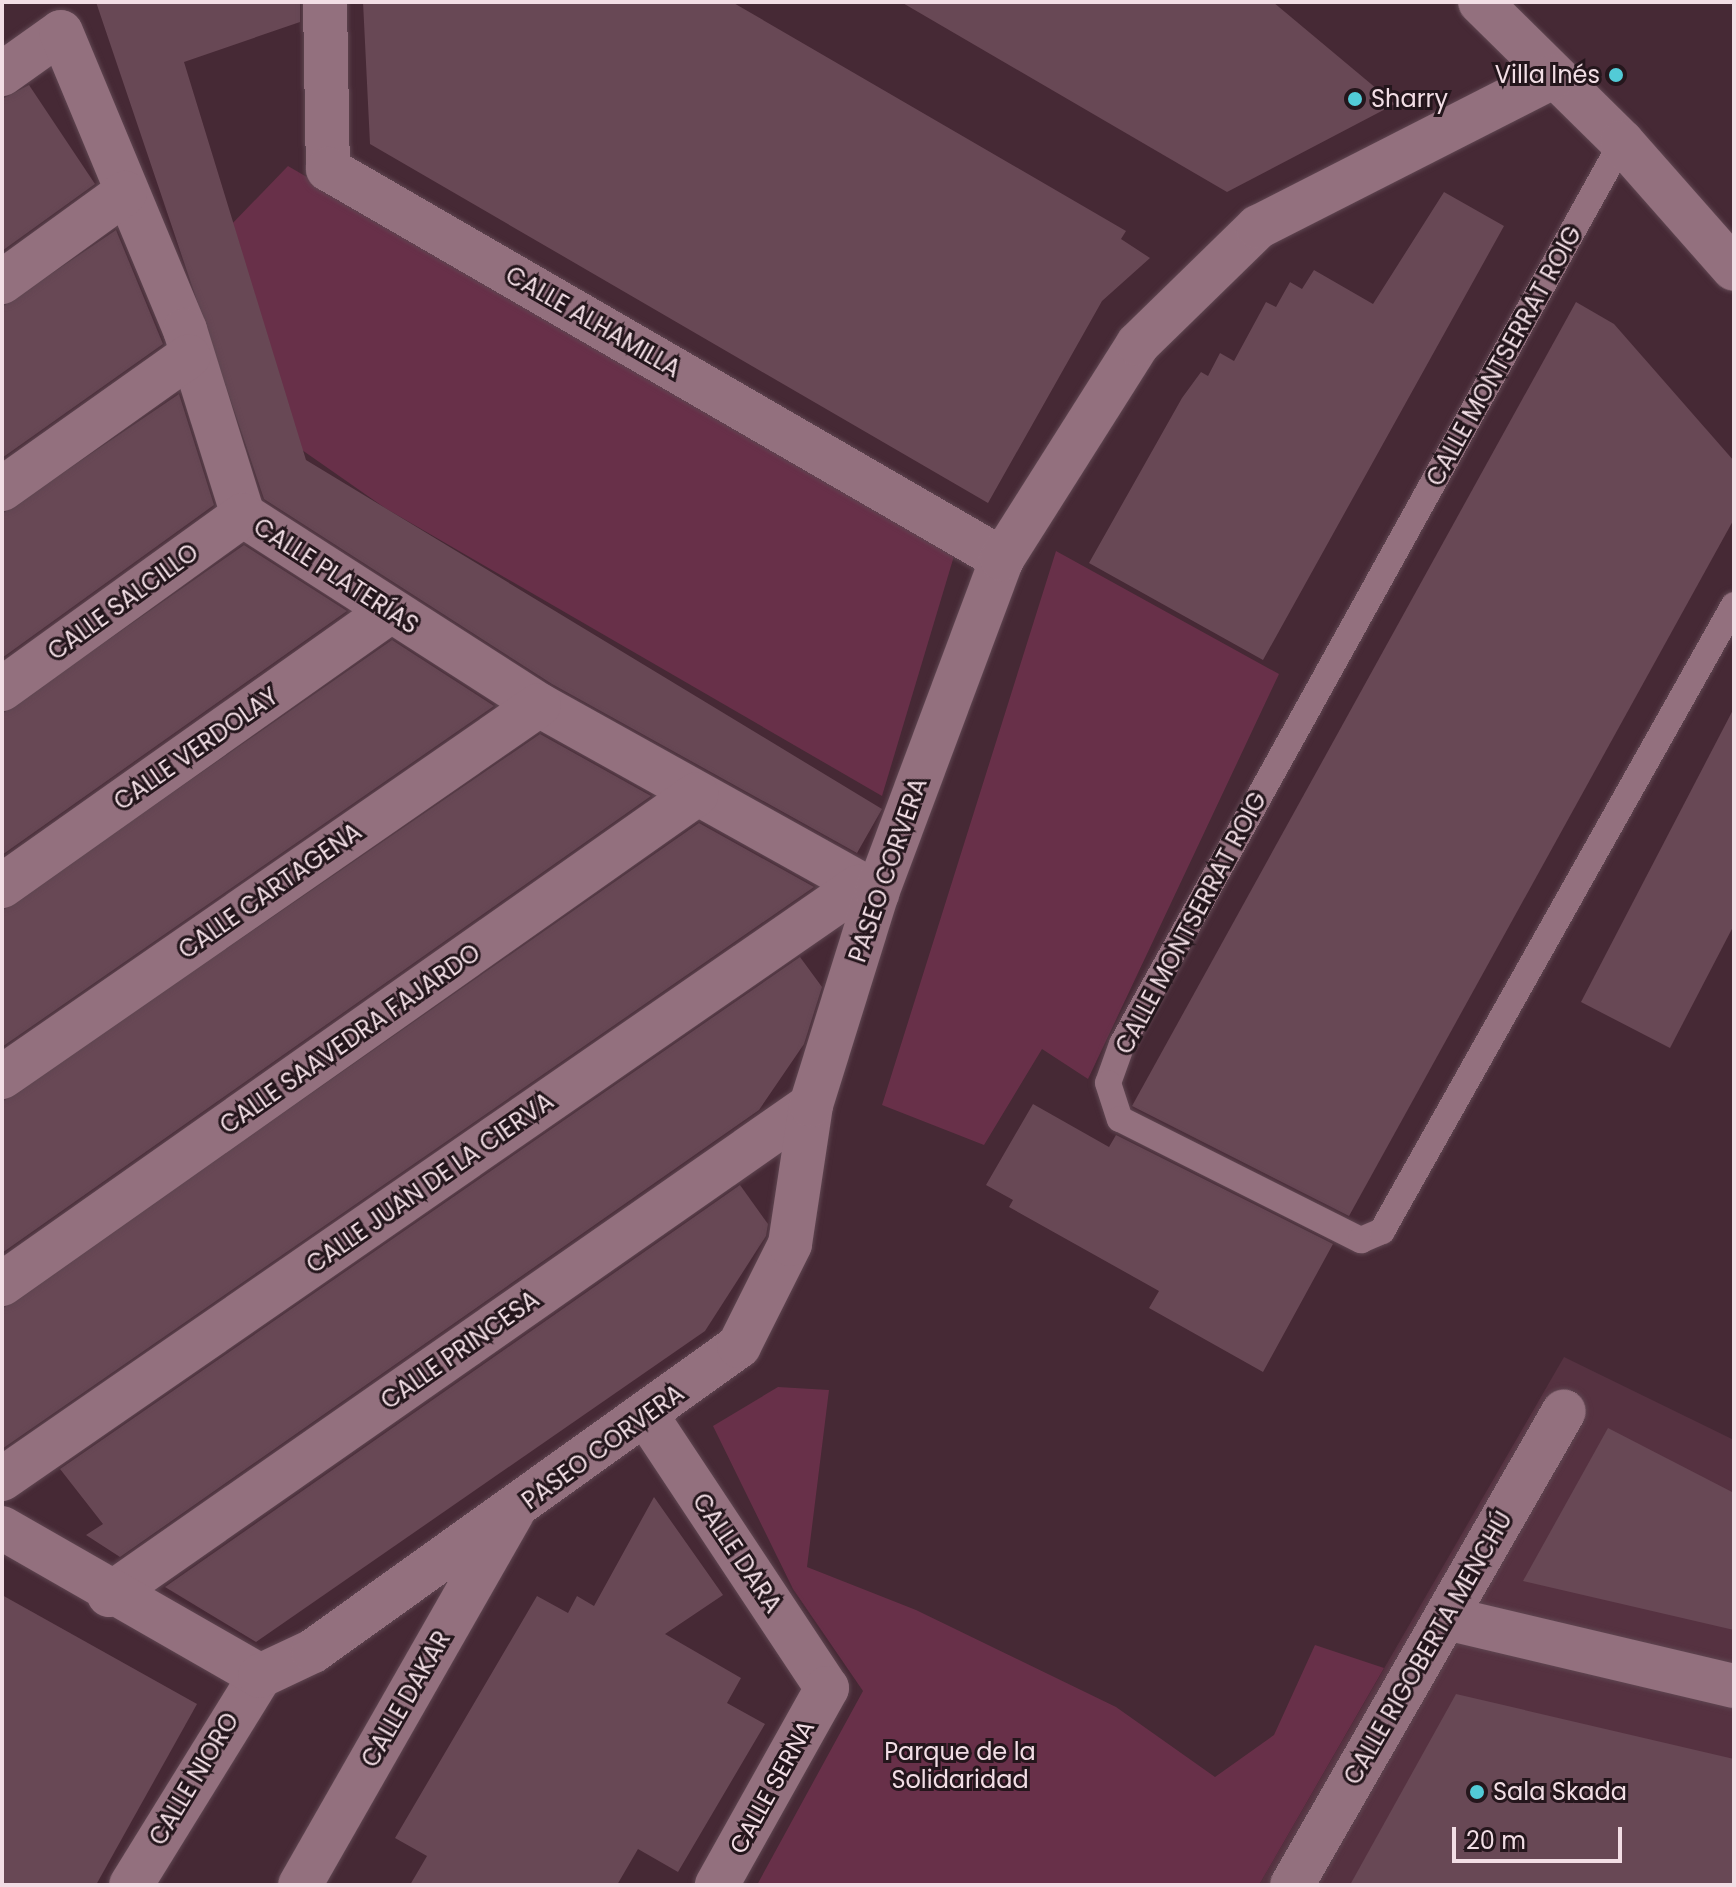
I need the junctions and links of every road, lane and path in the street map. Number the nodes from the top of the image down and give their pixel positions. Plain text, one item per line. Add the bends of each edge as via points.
1 (325, 2) edge
2 (1480, 2) edge
3 (2, 74) edge
4 (1554, 76) junction
5 (1622, 142) junction
6 (125, 193) junction
7 (1734, 269) edge
8 (2, 282) edge
9 (189, 356) junction
10 (2, 489) edge
11 (243, 515) junction
12 (1002, 559) junction
13 (1734, 605) edge
14 (390, 611) junction
15 (2, 689) edge
16 (539, 705) junction
17 (697, 794) junction
18 (2, 886) edge
19 (868, 890) junction
20 (2, 1077) edge
21 (811, 1105) junction
22 (2, 1284) edge
23 (1564, 1411) dead end
24 (648, 1418) junction
25 (2, 1479) edge
26 (512, 1513) junction
27 (2, 1528) edge
28 (109, 1595) junction
29 (1446, 1618) junction
30 (260, 1676) junction
31 (1734, 1686) edge
32 (827, 1688) joint
33 (131, 1885) edge
34 (300, 1885) edge
35 (717, 1885) edge
36 (1292, 1885) edge

1 - 12 street, CALLE ALHAMILLA via 328,169
2 - 4 street
3 - 6 street, CALLE PLATERÍAS via 61,32
4 - 5 street
4 - 12 street, PASEO CORVERA via 1258,227 1138,344
5 - 7 street
5 - 13 lane, CALLE MONTSERRAT ROIG via 1122,1044 1108,1083 1120,1119 1361,1240 1382,1231
6 - 8 street
6 - 9 street, CALLE PLATERÍAS via 185,330
9 - 10 street
9 - 11 street, CALLE PLATERÍAS
11 - 14 street, CALLE PLATERÍAS
11 - 15 street, CALLE SALCILLO
12 - 19 street, PASEO CORVERA
14 - 16 street, CALLE PLATERÍAS
14 - 18 street, CALLE VERDOLAY
16 - 17 street, CALLE PLATERÍAS
16 - 20 street, CALLE CARTAGENA
17 - 19 street, CALLE PLATERÍAS
17 - 22 street, CALLE SAAVEDRA FAJARDO
19 - 21 street, PASEO CORVERA
19 - 25 street, CALLE JUAN DE LA CIERVA
21 - 24 street, PASEO CORVERA via 790,1244 739,1346
21 - 28 street, CALLE PRINCESA
23 - 29 street, CALLE RIGOBERTA MENCHÚ
24 - 26 street, PASEO CORVERA
24 - 32 street, CALLE DARA
26 - 30 street, PASEO CORVERA via 313,1651
26 - 34 street, CALLE DAKAR
27 - 28 street
28 - 30 street
29 - 31 street
29 - 36 street, CALLE RIGOBERTA MENCHÚ
30 - 33 street, CALLE NIORO
32 - 35 street, CALLE SERNA

